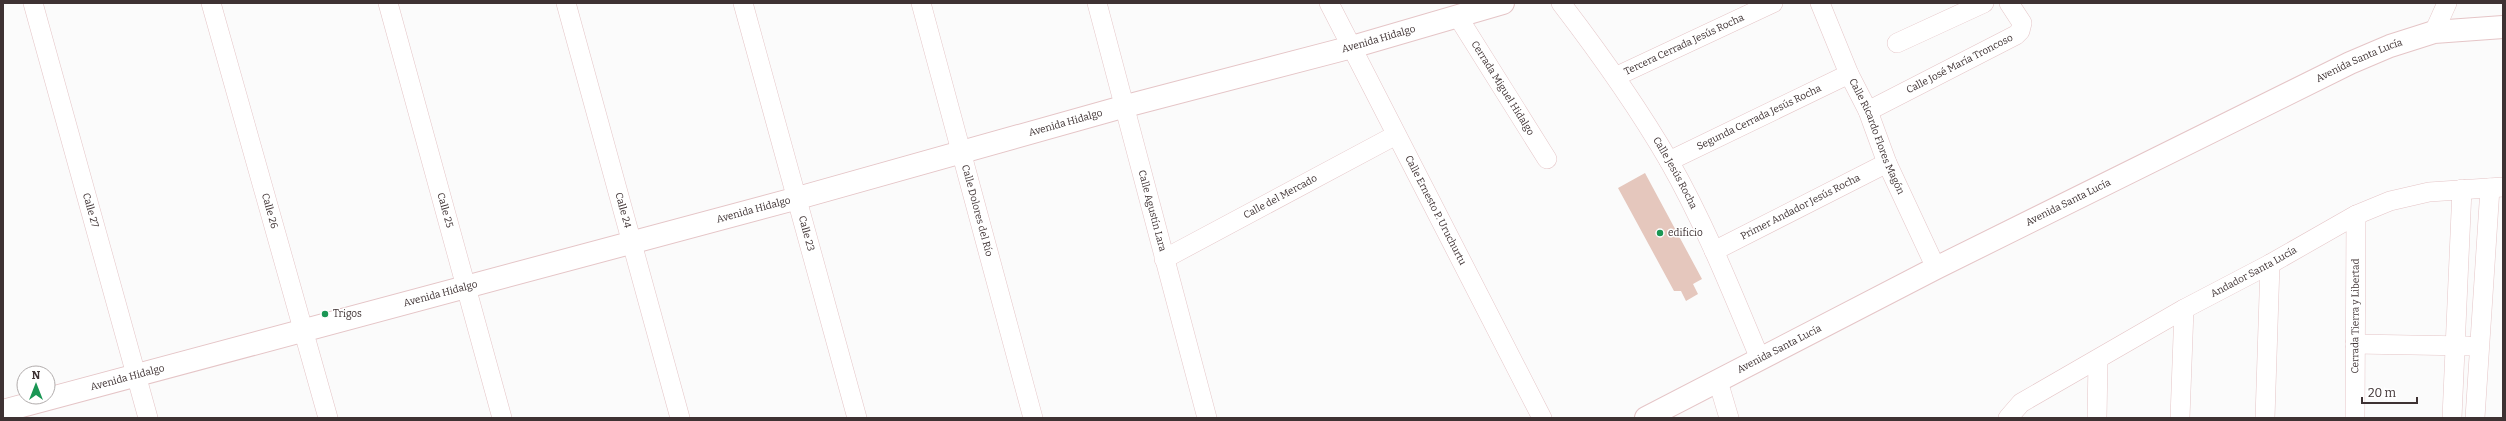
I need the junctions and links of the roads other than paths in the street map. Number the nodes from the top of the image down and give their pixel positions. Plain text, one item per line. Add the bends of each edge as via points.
1 (33, 3) edge
2 (211, 3) edge
3 (388, 3) edge
4 (566, 3) edge
5 (743, 3) edge
6 (921, 3) edge
7 (1097, 3) edge
8 (1329, 3) edge
9 (1503, 3) edge
10 (1560, 3) edge
11 (1773, 3) edge
12 (1820, 3) edge
13 (1984, 3) edge
14 (2009, 3) edge
15 (2447, 3) edge
16 (1458, 17) junction
17 (2503, 27) edge
18 (2434, 32) junction
19 (1897, 43) dead end
20 (1352, 47) junction
21 (1849, 74) junction
22 (1617, 76) junction
23 (1126, 106) junction
24 (1868, 111) junction
25 (1396, 135) junction
26 (962, 152) junction
27 (1547, 159) dead end
28 (1669, 161) junction
29 (1887, 163) junction
30 (2496, 188) edge
31 (2462, 189) junction
32 (798, 198) junction
33 (2356, 215) junction
34 (632, 243) junction
35 (1714, 251) junction
36 (1164, 259) junction
37 (2270, 264) junction
38 (1936, 268) junction
39 (465, 286) junction
40 (2184, 309) junction
41 (304, 329) junction
42 (2355, 344) junction
43 (2456, 346) junction
44 (2479, 346) junction
45 (1760, 359) junction
46 (2098, 360) junction
47 (136, 375) junction
48 (1718, 381) junction
49 (3, 411) edge
50 (148, 418) edge
51 (328, 418) edge
52 (502, 418) edge
53 (680, 418) edge
54 (857, 418) edge
55 (1033, 418) edge
56 (1207, 418) edge
57 (1542, 418) edge
58 (1646, 418) edge
59 (1729, 418) edge
60 (2008, 418) edge
61 (2097, 418) edge
62 (2180, 418) edge
63 (2265, 418) edge
64 (2355, 418) edge
65 (2452, 418) edge
66 (2475, 418) edge

1 - 47 street, Calle 27
2 - 41 street, Calle 26
3 - 39 street, Calle 25
4 - 34 street, Calle 24
5 - 32 street, Calle 23
6 - 26 street, Calle Dolores del Río
7 - 23 street, Calle Agustín Lara
8 - 20 street, Calle Ernesto P. Uruchurtu
9 - 16 street, Avenida Hidalgo
10 - 22 street, Calle Jesús Rocha
11 - 22 street, Tercera Cerrada Jesús Rocha
12 - 21 street, Calle Ricardo Flores Magón
13 - 19 street
14 - 24 street, Calle José María Troncoso via 2022,23 2016,35
15 - 18 street
16 - 20 street, Avenida Hidalgo
16 - 27 street, Cerrada Miguel Hidalgo
17 - 18 street, Avenida Santa Lucía
18 - 38 street, Avenida Santa Lucía via 2390,46 2350,63
20 - 23 street, Avenida Hidalgo
20 - 25 street, Calle Ernesto P. Uruchurtu
21 - 24 street, Calle Ricardo Flores Magón
21 - 28 street, Segunda Cerrada Jesús Rocha
22 - 28 street, Calle Jesús Rocha
23 - 26 street, Avenida Hidalgo
23 - 36 street, Calle Agustín Lara
24 - 29 street, Calle Ricardo Flores Magón
25 - 36 street, Calle del Mercado
25 - 57 street, Calle Ernesto P. Uruchurtu
26 - 32 street, Avenida Hidalgo
26 - 55 street, Calle Dolores del Río
28 - 35 street, Calle Jesús Rocha
29 - 35 street, Primer Andador Jesús Rocha
29 - 38 street, Calle Ricardo Flores Magón
30 - 31 street, Andador Santa Lucía
30 - 44 street
31 - 33 street, Andador Santa Lucía via 2429,192 2390,201
31 - 43 street
32 - 34 street, Avenida Hidalgo
32 - 54 street, Calle 23
33 - 37 street, Andador Santa Lucía
33 - 42 street, Cerrada Tierra y Libertad
34 - 39 street, Avenida Hidalgo
34 - 53 street, Calle 24
35 - 45 street, Calle Jesús Rocha
36 - 56 street, Calle Agustín Lara
37 - 40 street, Andador Santa Lucía
37 - 63 street
38 - 45 street, Avenida Santa Lucía
39 - 41 street, Avenida Hidalgo
39 - 52 street, Calle 25
40 - 46 street, Andador Santa Lucía
40 - 62 street
41 - 47 street, Avenida Hidalgo
41 - 51 street, Calle 26
42 - 43 street
42 - 64 street, Cerrada Tierra y Libertad
43 - 44 street
43 - 65 street
44 - 66 street
45 - 48 street, Avenida Santa Lucía
46 - 60 street, Andador Santa Lucía via 2021,403
46 - 61 street
47 - 49 street, Avenida Hidalgo
47 - 50 street, Calle 27
48 - 58 street, Avenida Santa Lucía
48 - 59 street

